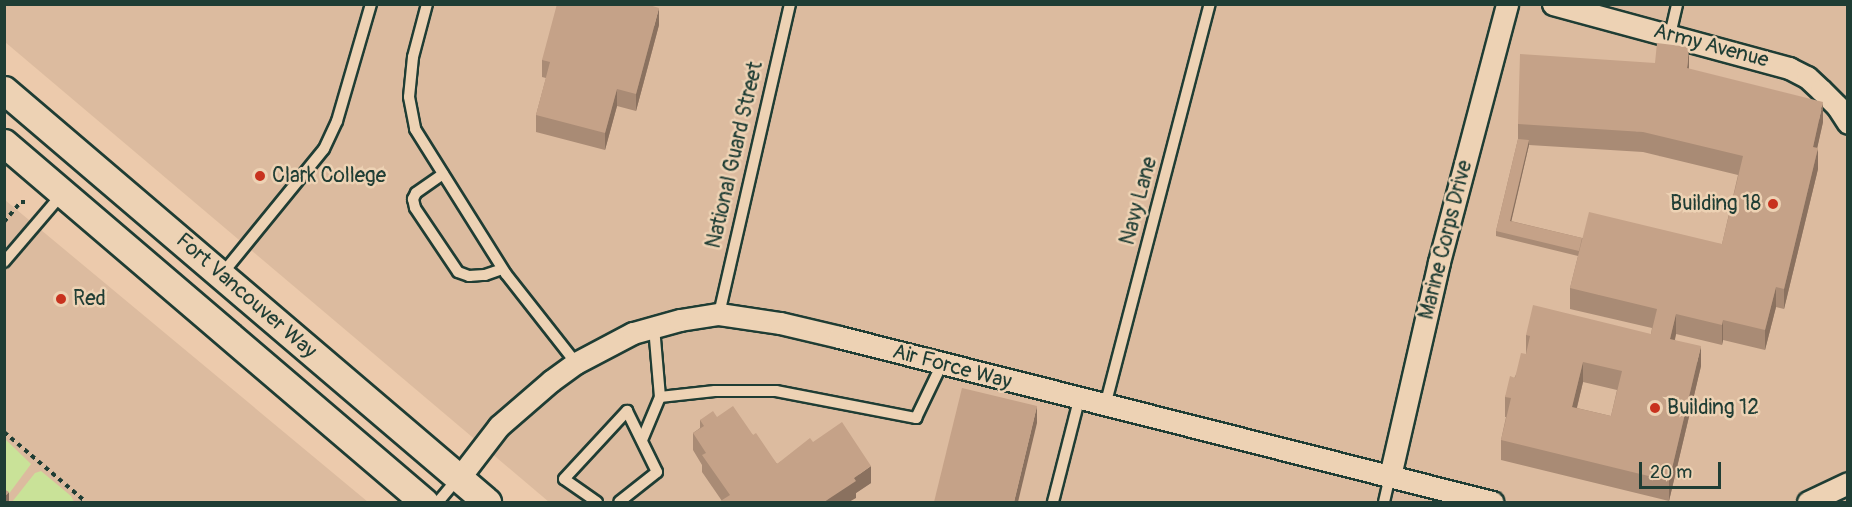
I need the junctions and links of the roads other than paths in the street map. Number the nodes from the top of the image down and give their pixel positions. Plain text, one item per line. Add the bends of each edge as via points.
1 (371, 4) edge
2 (426, 4) edge
3 (790, 4) edge
4 (1210, 4) edge
5 (1507, 4) edge
6 (1552, 4) edge
7 (1677, 4) edge
8 (1670, 34) junction
9 (4, 90) edge
10 (1848, 123) edge
11 (4, 143) edge
12 (443, 174) junction
13 (63, 193) junction
14 (4, 262) edge
15 (502, 269) junction
16 (222, 275) junction
17 (719, 314) junction
18 (654, 327) junction
19 (576, 363) junction
20 (942, 364) junction
21 (660, 397) junction
22 (1079, 399) junction
23 (1105, 406) junction
24 (642, 440) junction
25 (1390, 476) junction
26 (459, 478) junction
27 (1848, 483) edge
28 (424, 502) edge
29 (438, 502) edge
30 (487, 502) edge
31 (597, 502) edge
32 (619, 502) edge
33 (1053, 502) edge
34 (1384, 502) edge
35 (1492, 502) edge
36 (1808, 502) edge

1 - 16 lane via 337,121 324,149
2 - 12 lane via 412,57 409,97 415,129
3 - 17 lane, National Guard Street
4 - 23 lane, Navy Lane
5 - 25 street, Marine Corps Drive via 1439,262
6 - 8 street, Army Avenue
7 - 8 lane
8 - 10 street, Army Avenue via 1789,68 1821,90
9 - 16 street, Fort Vancouver Way
11 - 13 street, Fort Vancouver Way
12 - 15 lane
12 - 15 lane via 416,194 415,208 458,272 485,275
13 - 14 lane
13 - 28 street, Fort Vancouver Way
15 - 19 lane
16 - 26 street, Fort Vancouver Way
17 - 18 street, Air Force Way
17 - 20 street, Air Force Way via 780,323
18 - 19 street, Air Force Way via 633,333
18 - 21 lane
19 - 26 street, Air Force Way via 499,426
20 - 21 lane via 916,418 776,391
20 - 22 street, Air Force Way
21 - 24 lane
22 - 23 street, Air Force Way
22 - 33 lane
23 - 25 street, Air Force Way
24 - 31 lane via 627,411 564,479
24 - 32 lane via 657,472
25 - 34 lane
25 - 35 street, Air Force Way
26 - 29 lane
26 - 30 street, Fort Vancouver Way
27 - 36 street

